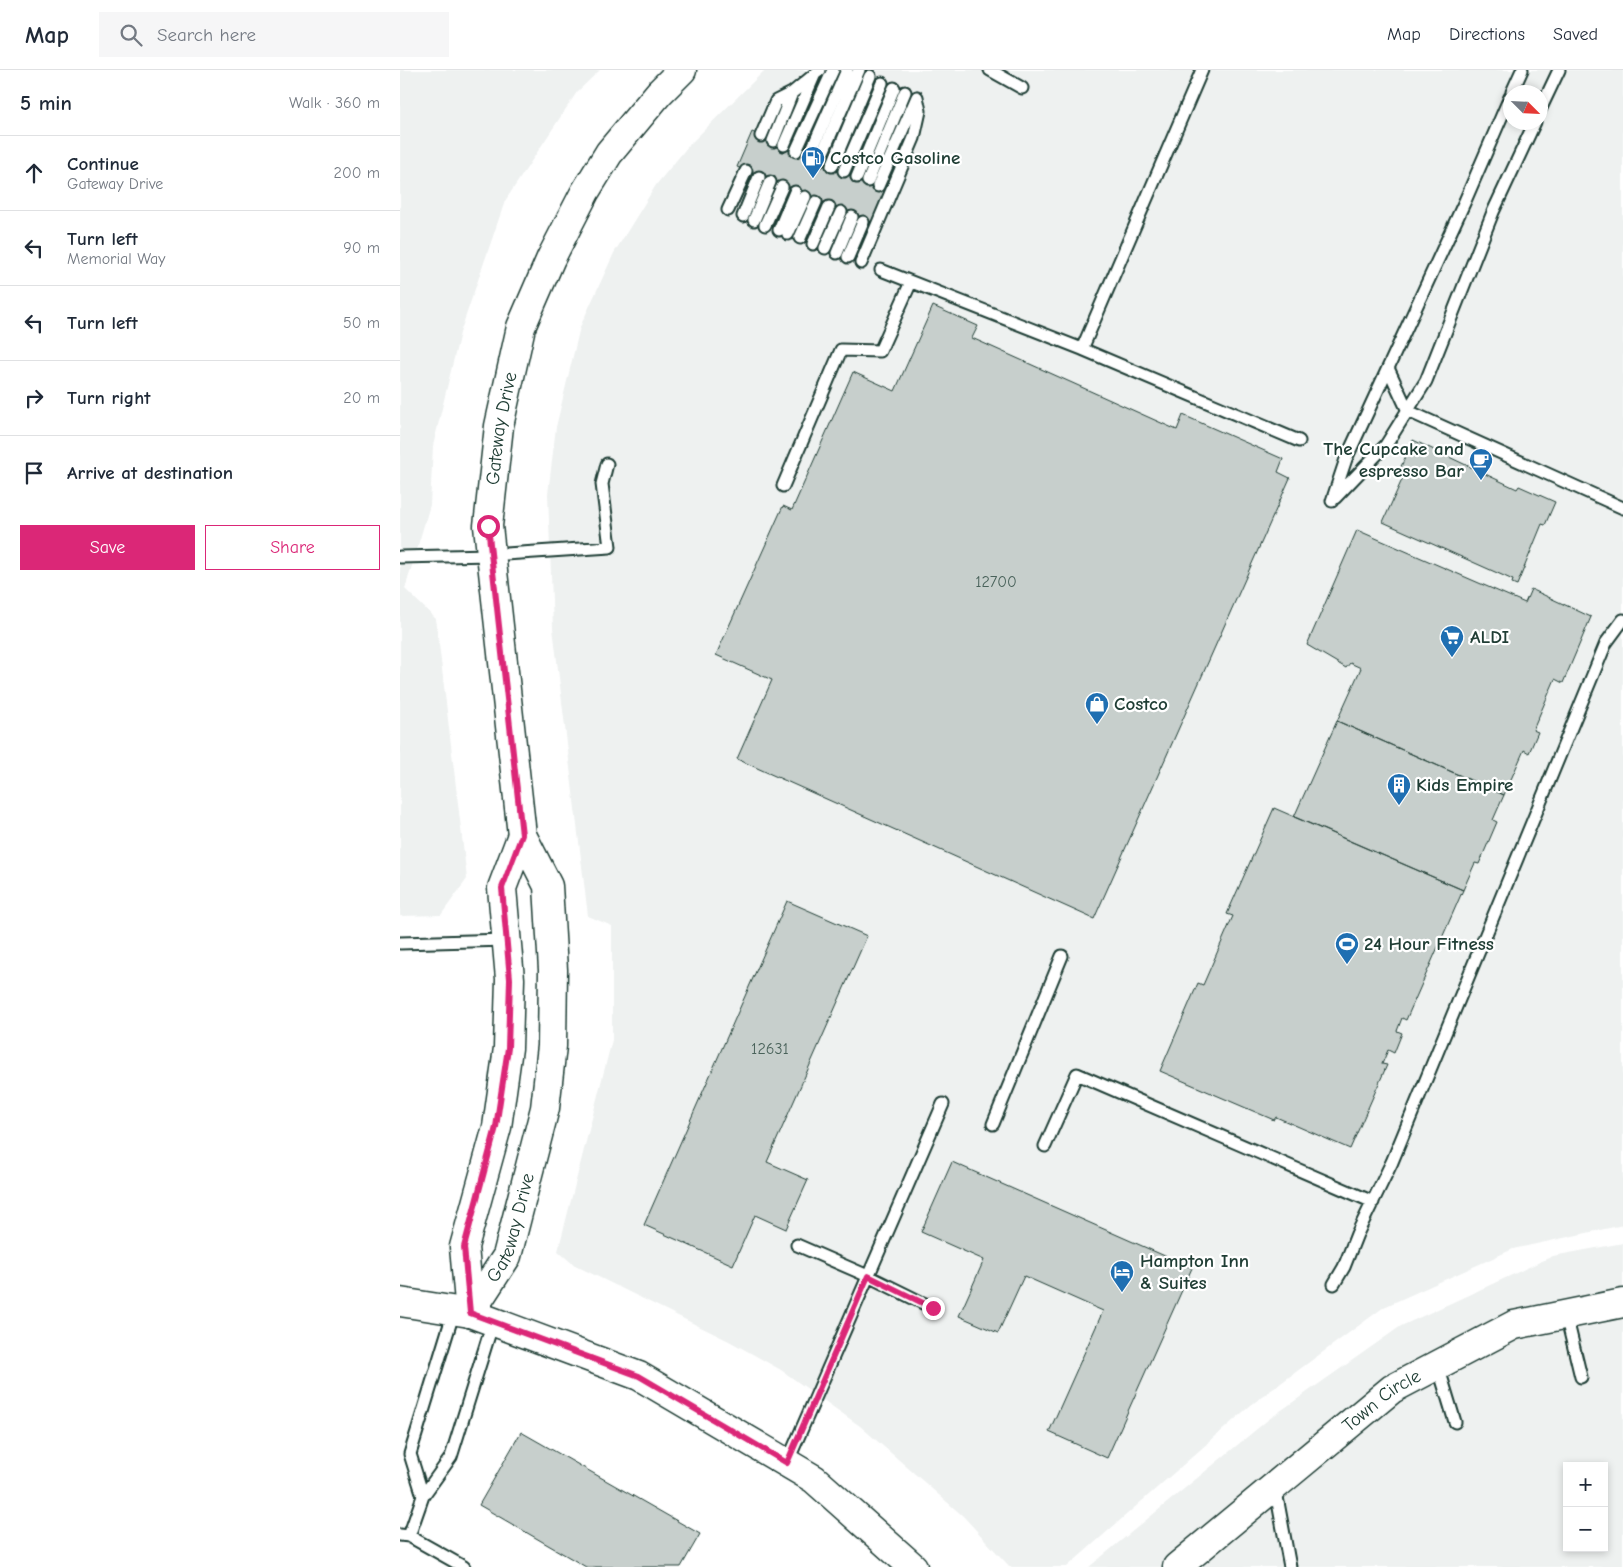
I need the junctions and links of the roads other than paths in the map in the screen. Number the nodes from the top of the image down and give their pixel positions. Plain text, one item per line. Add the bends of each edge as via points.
1 (682, 70) edge
2 (832, 70) edge
3 (847, 70) edge
4 (990, 70) edge
5 (1202, 70) edge
6 (1522, 70) edge
7 (1559, 70) edge
8 (817, 72) edge
9 (863, 72) edge
10 (882, 83) junction
11 (1515, 85) edge
12 (1022, 88) dead end
13 (899, 90) junction
14 (792, 92) junction
15 (1548, 93) edge
16 (917, 97) junction
17 (1503, 113) edge
18 (1531, 130) edge
19 (761, 136) dead end
20 (796, 151) dead end
21 (832, 166) dead end
22 (746, 171) dead end
23 (844, 171) dead end
24 (759, 177) dead end
25 (770, 182) dead end
26 (782, 187) dead end
27 (800, 194) dead end
28 (816, 202) dead end
29 (829, 207) dead end
30 (728, 210) dead end
31 (841, 212) dead end
32 (858, 219) dead end
33 (765, 225) dead end
34 (783, 232) dead end
35 (800, 238) dead end
36 (813, 244) dead end
37 (825, 248) dead end
38 (842, 255) dead end
39 (861, 262) dead end
40 (881, 270) dead end
41 (911, 282) junction
42 (1082, 349) junction
43 (1388, 368) junction
44 (1408, 410) junction
45 (1299, 442) dead end
46 (607, 464) dead end
47 (783, 486) dead end
48 (1623, 508) edge
49 (491, 555) junction
50 (400, 557) edge
51 (1623, 620) edge
52 (522, 835) junction
53 (506, 940) junction
54 (400, 943) edge
55 (1062, 956) dead end
56 (943, 1104) dead end
57 (993, 1124) dead end
58 (1045, 1146) dead end
59 (1373, 1202) junction
60 (797, 1245) dead end
61 (868, 1276) junction
62 (1334, 1284) dead end
63 (400, 1302) edge
64 (1623, 1303) edge
65 (933, 1308) dead end
66 (1566, 1314) junction
67 (472, 1315) junction
68 (1437, 1364) junction
69 (1581, 1377) dead end
70 (1455, 1422) dead end
71 (787, 1463) junction
72 (1275, 1485) junction
73 (423, 1496) junction
74 (405, 1535) edge
75 (464, 1567) edge
76 (913, 1567) edge
77 (1177, 1567) edge
78 (1290, 1567) edge

1 - 49 street, Gateway Drive via 659,92 610,154 585,192 521,327 499,426 488,526
2 - 20 lane
3 - 9 lane via 814,158
4 - 12 lane
5 - 42 lane
6 - 11 lane
7 - 15 lane
8 - 14 lane
8 - 14 lane via 779,143
9 - 10 lane
9 - 21 lane
10 - 13 lane
10 - 23 lane
13 - 16 lane
13 - 16 lane via 868,181
14 - 19 lane via 776,101
16 - 39 lane via 920,111 914,138
17 - 43 lane
18 - 44 lane via 1494,212 1426,381
22 - 30 lane
24 - 25 lane via 748,218
26 - 33 lane
27 - 34 lane
28 - 35 lane
29 - 36 lane
31 - 37 lane
32 - 38 lane
40 - 41 lane
41 - 42 lane
41 - 47 lane via 880,351 841,350
42 - 45 lane
43 - 44 lane
43 - 44 lane via 1346,459 1332,501 1386,445
44 - 48 lane
46 - 49 lane via 602,484 610,547
49 - 50 lane
49 - 52 street, Gateway Drive
51 - 59 lane via 1606,643
52 - 53 street, Gateway Drive via 502,888
52 - 67 street, Gateway Drive via 548,886 553,970 552,1046 545,1108 507,1256
53 - 54 lane
53 - 67 street, Gateway Drive via 510,979 508,1048 496,1127 464,1247
55 - 57 lane
56 - 61 lane
58 - 59 lane via 1077,1074
59 - 62 lane
60 - 61 lane
61 - 65 lane
61 - 71 lane
63 - 67 street
64 - 66 street, Town Circle
66 - 68 street, Town Circle via 1514,1325
66 - 69 lane
67 - 71 street via 639,1376
67 - 73 lane via 450,1457
67 - 73 lane via 410,1454
68 - 70 lane
68 - 72 street, Town Circle via 1392,1389
71 - 76 street via 814,1479
72 - 77 street, Town Circle
72 - 78 lane
73 - 74 lane
74 - 75 lane

